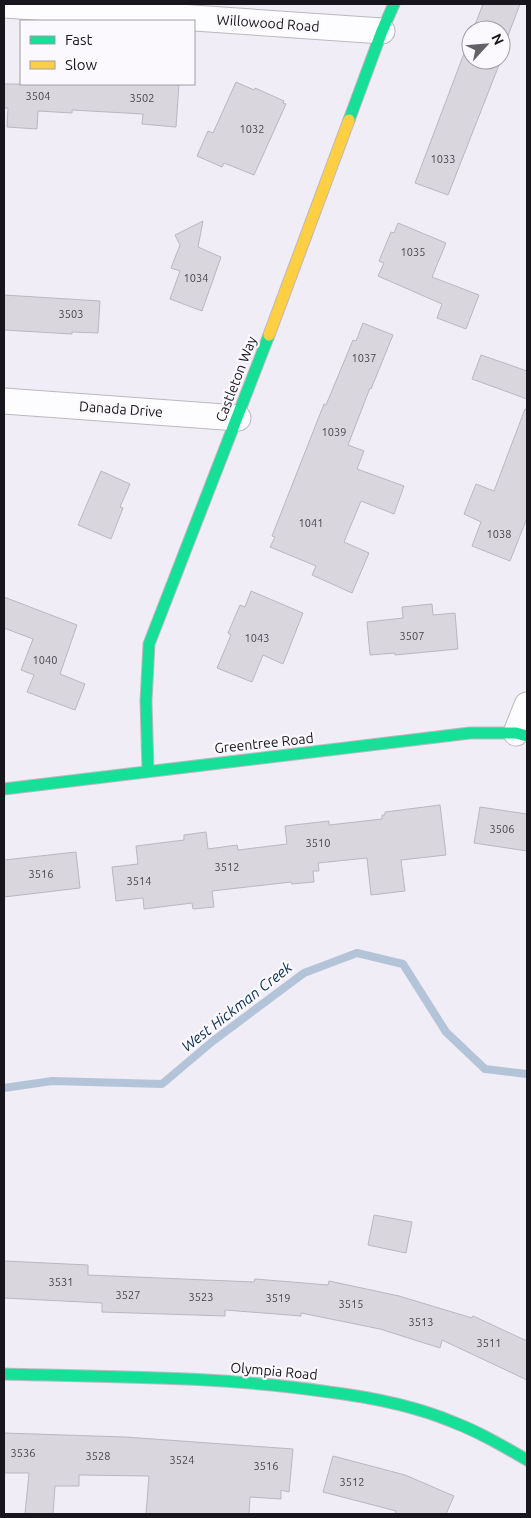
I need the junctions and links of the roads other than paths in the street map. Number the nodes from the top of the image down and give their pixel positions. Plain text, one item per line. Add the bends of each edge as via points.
1 (394, 4) edge
2 (4, 5) edge
3 (382, 31) junction
4 (4, 401) edge
5 (238, 418) junction
6 (527, 704) edge
7 (522, 734) edge
8 (148, 772) junction
9 (4, 789) edge
10 (4, 1374) edge
11 (527, 1460) edge

1 - 3 street, Castleton Way
2 - 3 street, Willowood Road
3 - 5 street, Castleton Way
4 - 5 street, Danada Drive
5 - 8 street, Castleton Way via 149,644 146,701
6 - 7 street
7 - 8 street, Greentree Road via 470,733
8 - 9 street, Greentree Road
10 - 11 street, Olympia Road via 240,1382 359,1396 452,1421

